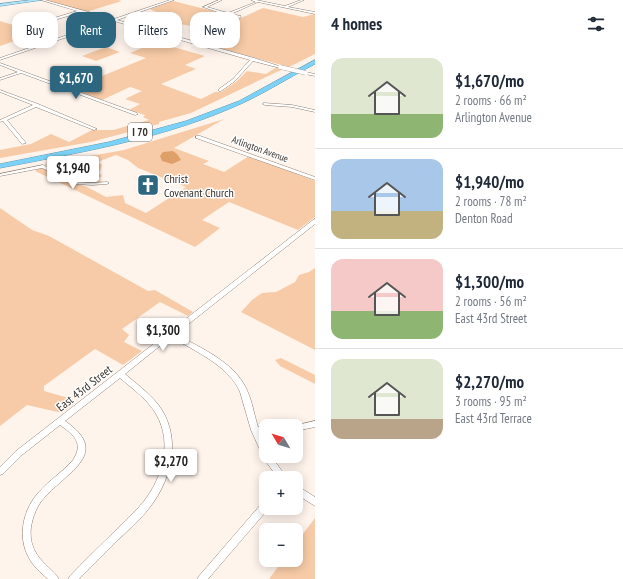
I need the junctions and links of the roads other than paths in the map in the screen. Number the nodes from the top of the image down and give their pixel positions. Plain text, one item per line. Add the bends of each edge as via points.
1 (41, 0) edge
2 (173, 0) edge
3 (221, 0) edge
4 (252, 0) edge
5 (303, 0) edge
6 (260, 1) edge
7 (0, 5) edge
8 (285, 7) junction
9 (80, 11) junction
10 (84, 12) edge
11 (220, 12) edge
12 (232, 12) edge
13 (314, 13) edge
14 (58, 18) edge
15 (116, 19) edge
16 (116, 21) edge
17 (66, 36) edge
18 (315, 56) edge
19 (0, 59) edge
20 (253, 59) junction
21 (315, 62) edge
22 (0, 64) edge
23 (20, 72) junction
24 (315, 75) edge
25 (0, 79) edge
26 (220, 90) dead end
27 (0, 91) edge
28 (265, 104) dead end
29 (37, 106) junction
30 (315, 111) edge
31 (136, 114) dead end
32 (2, 120) edge
33 (96, 129) dead end
34 (198, 137) dead end
35 (24, 143) dead end
36 (0, 160) edge
37 (0, 166) edge
38 (0, 174) edge
39 (315, 178) edge
40 (107, 183) dead end
41 (315, 221) edge
42 (171, 334) junction
43 (120, 374) junction
44 (60, 421) junction
45 (315, 424) edge
46 (303, 427) edge
47 (256, 430) joint
48 (278, 471) edge
49 (0, 472) edge
50 (303, 494) edge
51 (315, 502) edge
52 (259, 512) edge
53 (54, 579) edge
54 (73, 579) edge
55 (202, 579) edge

1 - 7 main road
1 - 9 street
2 - 15 street
3 - 11 street via 204,7
4 - 6 street
5 - 8 street
6 - 8 street
6 - 12 street
8 - 13 street
9 - 10 street
9 - 14 street
16 - 20 street
17 - 19 street
18 - 36 highway, I 70 via 241,95 182,120 98,143
20 - 24 street, bridge
20 - 26 street via 234,80
21 - 37 highway, I 70 via 236,104 177,126 94,149
22 - 23 street
23 - 25 street
23 - 31 street
27 - 29 street
28 - 30 street
29 - 32 street
29 - 33 street
32 - 35 street
34 - 39 street, Arlington Avenue
38 - 40 street via 42,166 77,183
41 - 42 street, East 43rd Street
42 - 43 street, East 43rd Street
42 - 47 street via 220,364 233,376 245,394
43 - 44 street, East 43rd Street
43 - 54 street via 148,397 160,413 167,434 166,469 156,492 143,509
44 - 49 street, East 43rd Street via 19,453
44 - 53 street via 79,437 82,444 81,456 38,499 26,527 27,543 33,556
45 - 46 street
47 - 48 street via 266,456
50 - 51 street
52 - 55 street

